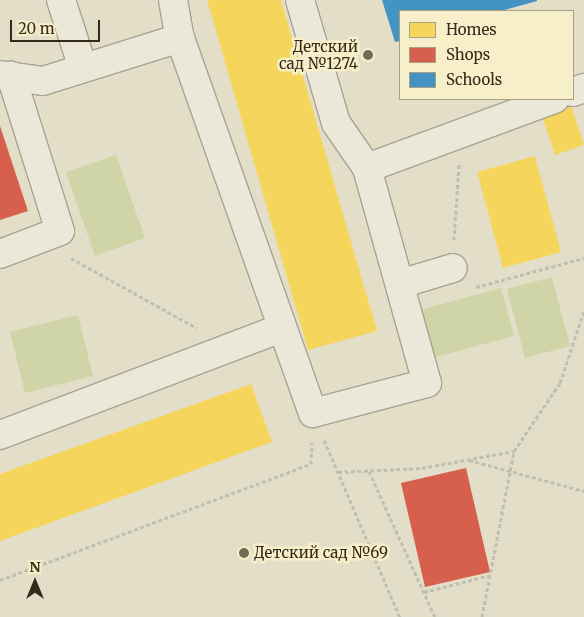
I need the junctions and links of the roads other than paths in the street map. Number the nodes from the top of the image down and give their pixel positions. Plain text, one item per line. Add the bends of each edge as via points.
1 (61, 0) edge
2 (173, 0) edge
3 (300, 0) edge
4 (180, 38) junction
5 (83, 68) junction
6 (5, 75) edge
7 (553, 100) edge
8 (367, 168) junction
9 (0, 254) edge
10 (453, 268) road end
11 (400, 284) junction
12 (282, 328) junction
13 (0, 435) edge

1 - 5 lane
2 - 4 lane
3 - 8 lane via 336,123
4 - 5 lane
4 - 12 lane
5 - 6 lane via 43,80
6 - 9 lane via 60,231
7 - 8 lane
8 - 11 lane
10 - 11 lane
11 - 12 lane via 428,382 313,413
12 - 13 lane

